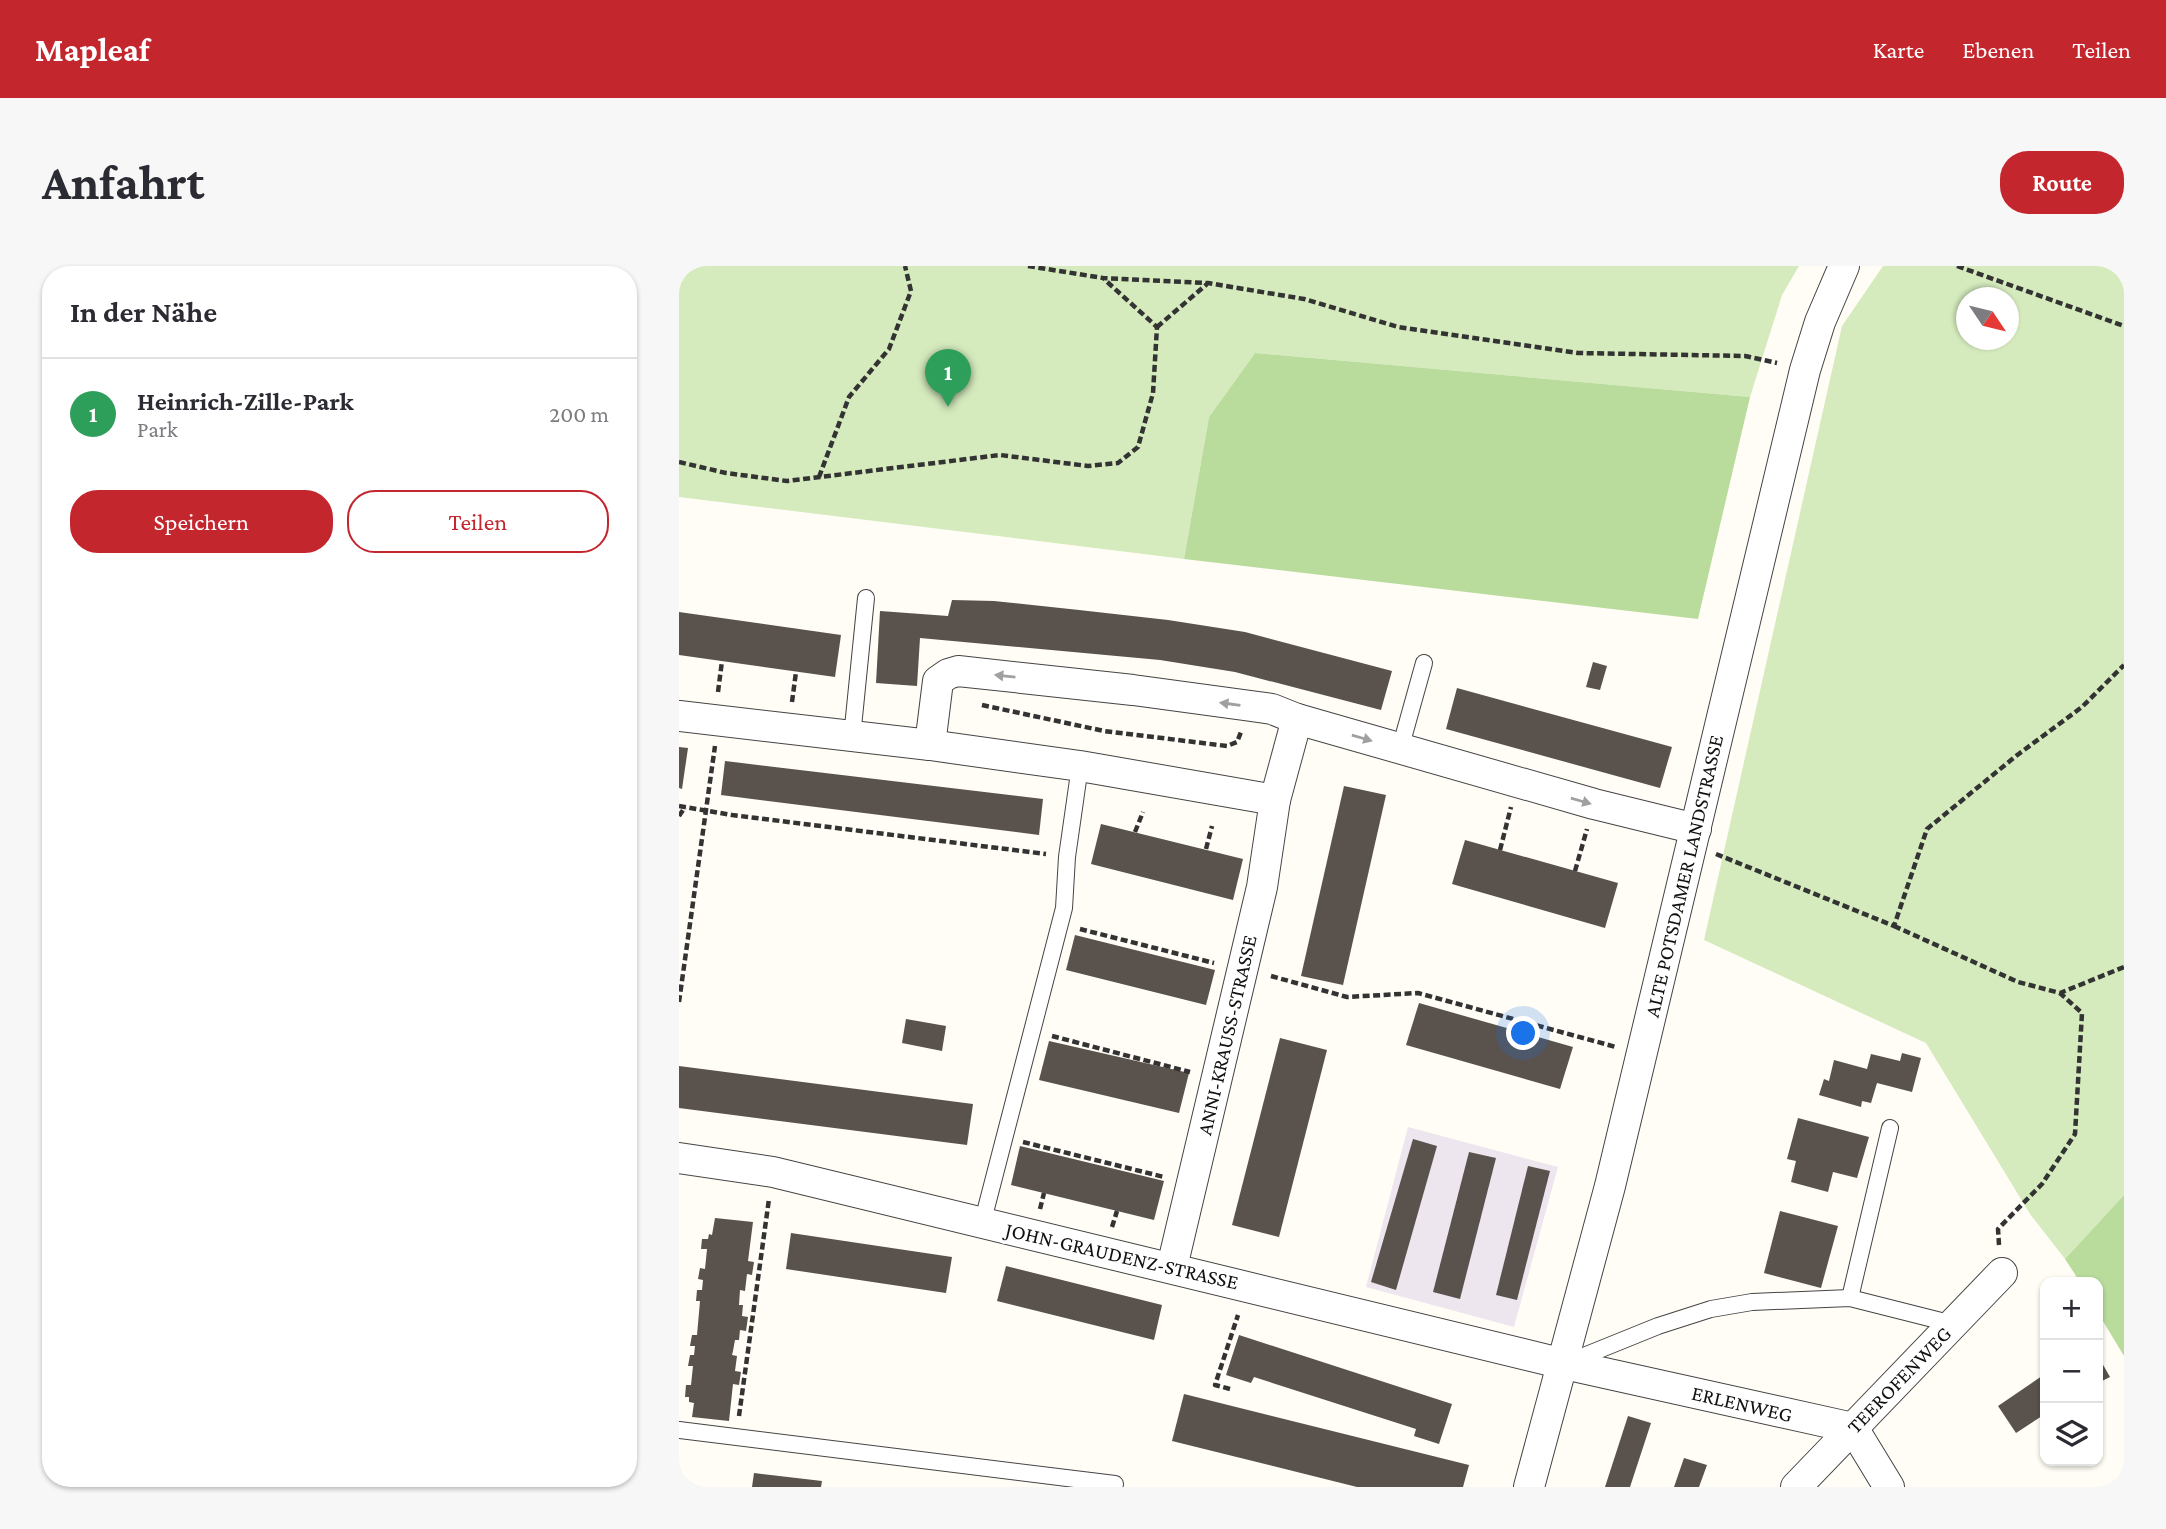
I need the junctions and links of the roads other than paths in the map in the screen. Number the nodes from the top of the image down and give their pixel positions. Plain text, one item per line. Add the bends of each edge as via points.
1 (1844, 266) edge
2 (866, 598) dead end
3 (1424, 663) dead end
4 (679, 716) edge
5 (1297, 719) junction
6 (852, 737) junction
7 (930, 745) junction
8 (1400, 749) junction
9 (1080, 766) junction
10 (1275, 800) junction
11 (1694, 837) junction
12 (1890, 1128) dead end
13 (679, 1158) edge
14 (982, 1224) junction
15 (1173, 1267) junction
16 (2002, 1273) road end
17 (1850, 1298) junction
18 (1953, 1324) junction
19 (1564, 1364) junction
20 (1853, 1429) junction
21 (679, 1430) edge
22 (1115, 1484) dead end
23 (1529, 1487) edge
24 (1796, 1487) edge
25 (1889, 1487) edge

1 - 11 street, ALTE POTSDAMER LANDSTRASSE via 1805,370
2 - 6 lane
3 - 8 lane
4 - 6 street via 717,708
5 -> 7 street via 1251,706 958,671 938,681
5 -> 8 street
5 - 10 street, ANNI-KRAUSS-STRASSE
6 - 7 street
7 - 9 street
8 -> 11 street
9 - 10 street
9 - 14 lane via 1065,908
10 - 15 street, ANNI-KRAUSS-STRASSE via 1262,887 1230,966
11 - 19 street, ALTE POTSDAMER LANDSTRASSE
12 - 17 lane
13 - 14 street, JOHN-GRAUDENZ-STRASSE via 773,1172
14 - 15 street, JOHN-GRAUDENZ-STRASSE
15 - 19 street, JOHN-GRAUDENZ-STRASSE
16 - 18 street, TEEROFENWEG
17 - 18 lane
17 - 19 lane via 1752,1302 1711,1309
18 - 20 street, TEEROFENWEG
19 - 20 street, ERLENWEG
19 - 23 street, ALTE POTSDAMER LANDSTRASSE
20 - 24 street, TEEROFENWEG
20 - 25 street
21 - 22 lane

